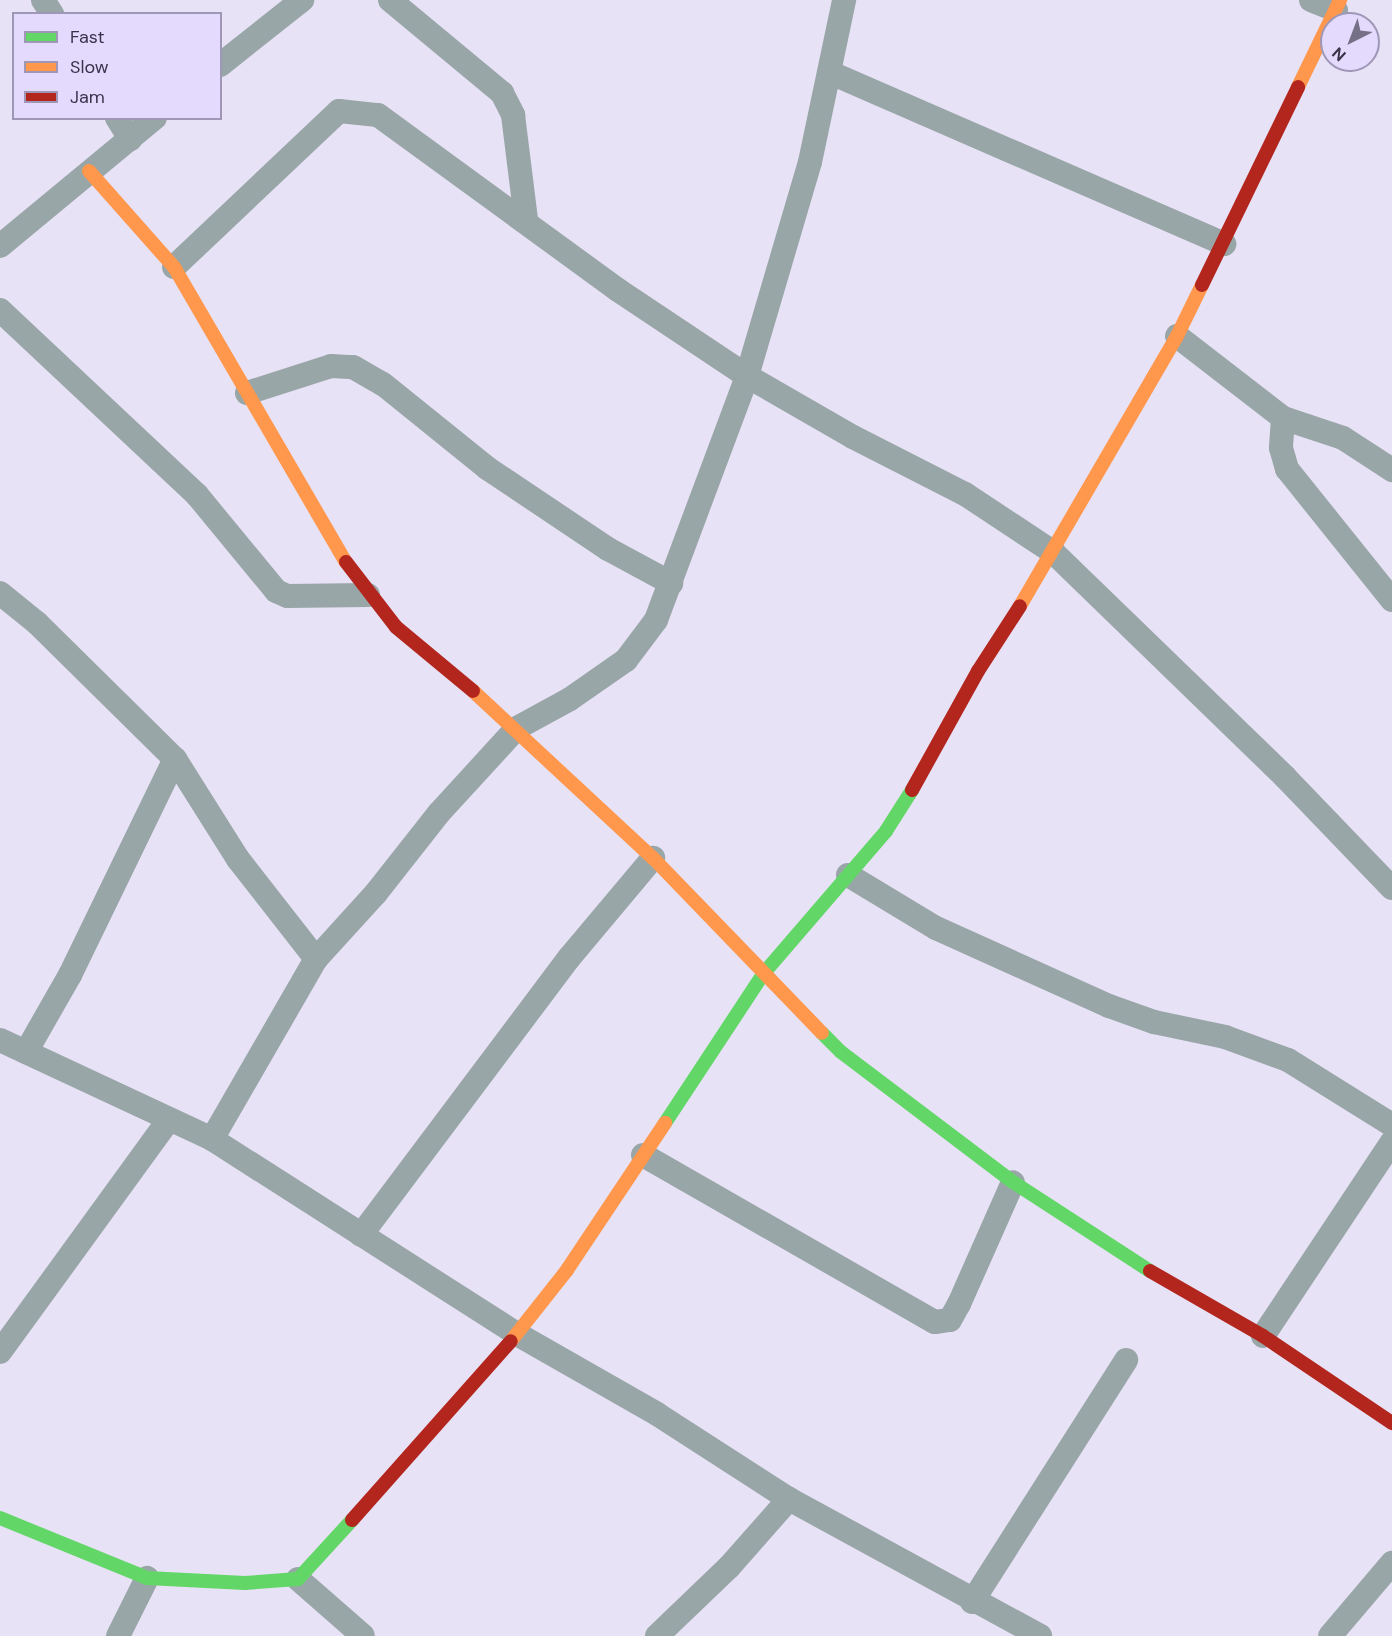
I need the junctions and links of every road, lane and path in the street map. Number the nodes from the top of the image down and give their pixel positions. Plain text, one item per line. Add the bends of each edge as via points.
1 (302, 0) edge
2 (390, 0) edge
3 (844, 0) edge
4 (1311, 0) edge
5 (1338, 5) edge
6 (222, 63) edge
7 (831, 73) junction
8 (118, 120) edge
9 (153, 120) edge
10 (130, 139) junction
11 (89, 171) junction
12 (526, 220) junction
13 (1224, 244) junction
14 (0, 246) edge
15 (174, 267) junction
16 (0, 310) edge
17 (1177, 336) junction
18 (747, 376) junction
19 (247, 393) junction
20 (1283, 418) junction
21 (1392, 470) edge
22 (1054, 553) junction
23 (671, 583) junction
24 (0, 593) edge
25 (368, 595) junction
26 (1392, 600) edge
27 (517, 728) junction
28 (175, 759) junction
29 (653, 858) junction
30 (848, 875) junction
31 (1392, 888) edge
32 (316, 958) junction
33 (764, 973) junction
34 (0, 1040) edge
35 (26, 1052) junction
36 (168, 1121) junction
37 (1392, 1125) edge
38 (212, 1139) junction
39 (1392, 1142) edge
40 (643, 1155) junction
41 (1013, 1182) junction
42 (362, 1235) junction
43 (518, 1334) junction
44 (1263, 1336) junction
45 (0, 1352) edge
46 (1126, 1360) dead end
47 (1392, 1423) edge
48 (789, 1499) junction
49 (0, 1518) edge
50 (1392, 1563) edge
51 (147, 1578) junction
52 (298, 1579) junction
53 (972, 1602) junction
54 (1007, 1629) edge
55 (118, 1636) edge
56 (363, 1636) edge
57 (657, 1636) edge
58 (1040, 1636) edge
59 (1330, 1636) edge

1 - 6 street
2 - 12 street via 502,93 513,116
3 - 7 street
4 - 5 street
5 - 13 street
7 - 13 street
7 - 18 street via 810,162
8 - 10 street
9 - 10 street
10 - 11 street
11 - 14 street
11 - 15 street
12 - 15 street via 378,115 339,111
12 - 18 street via 618,290
13 - 17 street
15 - 19 street
16 - 25 street via 197,495 276,591 287,596
17 - 20 street
17 - 22 street
18 - 22 street via 853,437 965,494
18 - 23 street
19 - 23 street via 331,366 353,367 383,384 486,468 608,549
19 - 25 street via 341,556
20 - 21 street via 1342,438
20 - 26 street via 1281,448 1287,469
22 - 30 street via 978,671 886,831
22 - 31 street via 1286,777
23 - 27 street via 656,620 626,660 570,699
24 - 28 street via 45,631
25 - 27 street via 396,627
27 - 29 street
27 - 32 street
28 - 32 street via 238,859
28 - 35 street via 70,975
29 - 33 street
29 - 42 street via 569,958
30 - 33 street
30 - 37 street via 936,928 1109,1006 1154,1022 1225,1037 1288,1060
32 - 38 street
33 - 40 street
33 - 41 street via 841,1052
34 - 35 street
35 - 36 street
36 - 38 street
36 - 45 street
38 - 42 street
39 - 44 street
40 - 41 street via 935,1322 950,1320 959,1304
40 - 43 street via 567,1270
41 - 44 street via 1163,1279
42 - 43 street
43 - 48 street via 657,1414
43 - 52 street
44 - 47 street
46 - 53 street
48 - 53 street
48 - 57 street via 729,1567
49 - 51 street
50 - 59 street
51 - 52 street via 245,1583
51 - 55 street
52 - 56 street
53 - 54 street
54 - 58 street

